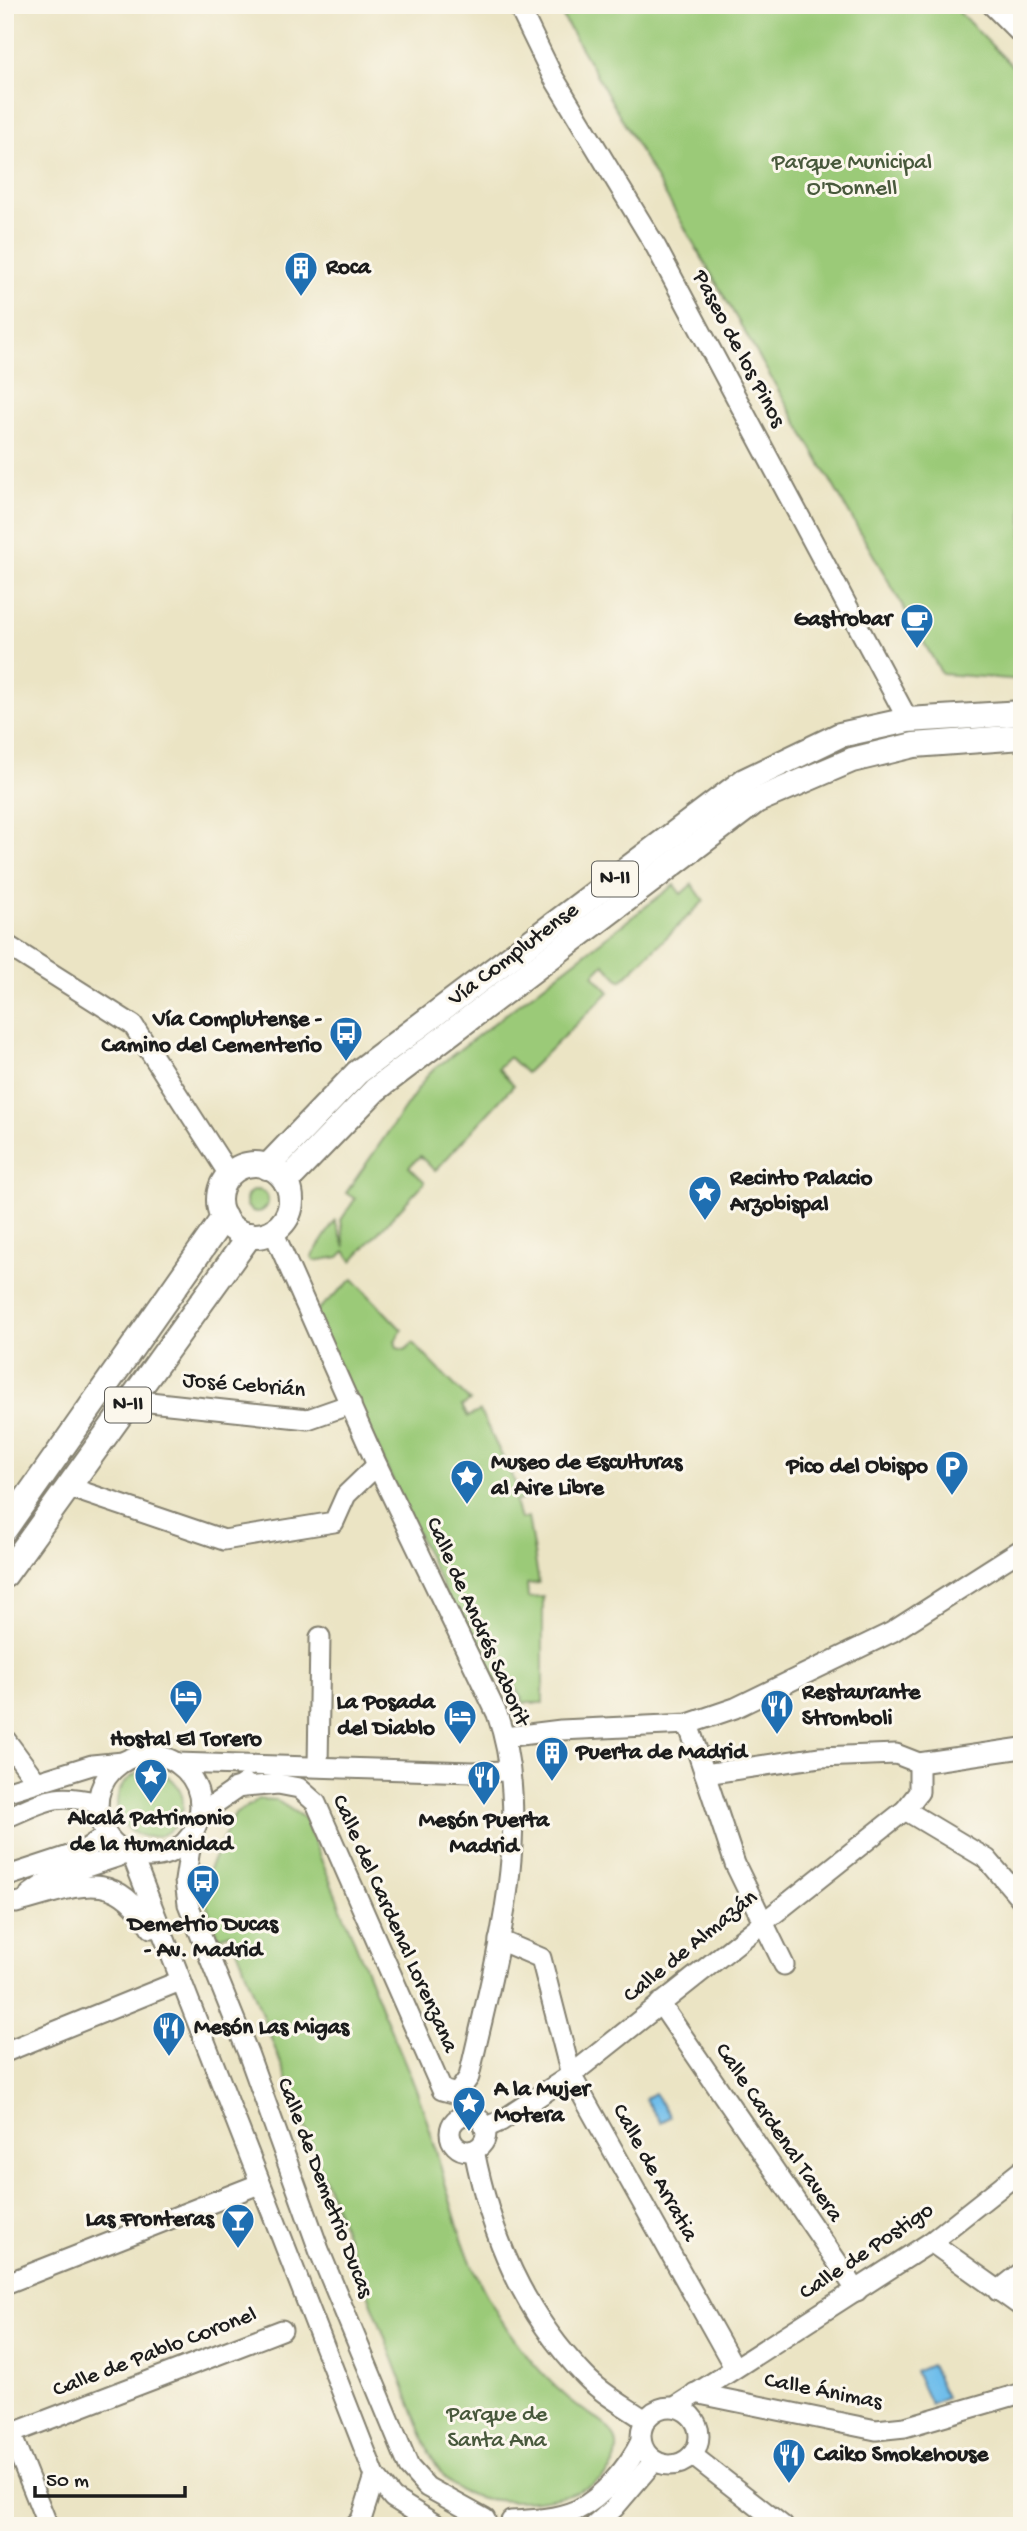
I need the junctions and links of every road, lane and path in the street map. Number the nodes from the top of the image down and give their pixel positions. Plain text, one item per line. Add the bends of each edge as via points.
1 (518, 5) edge
2 (992, 5) edge
3 (1022, 35) edge
4 (1022, 713) edge
5 (908, 720) junction
6 (1022, 737) edge
7 (5, 944) edge
8 (277, 1174) junction
9 (230, 1176) junction
10 (224, 1217) junction
11 (261, 1233) junction
12 (131, 1401) junction
13 (351, 1404) junction
14 (377, 1465) junction
15 (68, 1487) junction
16 (5, 1529) edge
17 (1022, 1549) edge
18 (5, 1575) edge
19 (320, 1637) dead end
20 (688, 1724) junction
21 (505, 1737) junction
22 (5, 1739) edge
23 (1022, 1748) edge
24 (122, 1762) junction
25 (177, 1763) junction
26 (919, 1763) junction
27 (295, 1765) junction
28 (318, 1766) junction
29 (509, 1771) junction
30 (705, 1774) junction
31 (36, 1781) junction
32 (236, 1787) junction
33 (5, 1792) edge
34 (98, 1803) junction
35 (905, 1810) junction
36 (200, 1814) junction
37 (5, 1818) edge
38 (107, 1835) junction
39 (192, 1835) junction
40 (131, 1854) junction
41 (5, 1877) edge
42 (1022, 1900) edge
43 (11, 1906) edge
44 (762, 1922) junction
45 (499, 1940) junction
46 (784, 1965) dead end
47 (176, 1972) junction
48 (660, 2003) junction
49 (5, 2052) edge
50 (571, 2075) junction
51 (457, 2094) joint
52 (485, 2128) junction
53 (474, 2150) junction
54 (1022, 2170) edge
55 (258, 2184) junction
56 (931, 2242) junction
57 (1022, 2272) edge
58 (5, 2284) edge
59 (857, 2291) junction
60 (998, 2291) junction
61 (1022, 2307) edge
62 (282, 2330) dead end
63 (734, 2367) junction
64 (695, 2393) junction
65 (1022, 2393) edge
66 (675, 2407) junction
67 (645, 2420) junction
68 (7, 2430) edge
69 (641, 2441) junction
70 (692, 2455) junction
71 (654, 2461) junction
72 (375, 2476) junction
73 (478, 2522) edge
74 (515, 2523) edge
75 (48, 2526) edge
76 (355, 2526) edge
77 (438, 2526) edge
78 (594, 2526) edge
79 (783, 2526) edge

1 - 5 street, Paseo de los Pinos via 552,75 656,247
2 - 3 street
4 - 5 main road, Vía Complutense / N-II
5 - 8 main road, Vía Complutense / N-II via 840,735 744,781 357,1073
6 - 8 main road, Vía Complutense / N-II via 901,748 852,760 756,801 375,1090
7 - 9 street via 133,1025
8 - 9 main road via 245,1166
8 - 11 main road, N-II via 291,1207 283,1223
9 - 10 main road via 220,1195
10 - 11 main road via 231,1226
10 - 16 main road, N-II
11 - 12 main road, N-II
11 - 13 street, Calle de Andrés Saborit
12 - 13 street, José Cebrián via 309,1419
12 - 15 main road, N-II
13 - 14 street, Calle de Andrés Saborit
14 - 15 street via 346,1495 334,1522 224,1540
14 - 21 street, Calle de Andrés Saborit
15 - 18 main road, N-II
17 - 20 street via 951,1585 892,1632 735,1708
19 - 28 street
20 - 21 street
20 - 30 street
21 - 29 street, Calle de Andrés Saborit
22 - 31 street
23 - 26 street
24 - 25 street via 150,1755
24 - 31 street via 92,1765
24 - 34 street via 110,1773
25 - 27 street
25 - 36 street via 196,1786
26 - 30 street via 896,1754 820,1757
26 - 35 street, Calle de Almazán via 919,1792
27 - 28 street
27 - 32 street
28 - 29 street
29 - 45 street, Calle de Andrés Saborit via 511,1851
30 - 44 street via 735,1864
31 - 33 street
32 - 36 street
32 - 51 street, Calle del Cardenal Lorenzana via 299,1787 316,1803 442,2090
34 - 37 street via 56,1797
34 - 38 street
35 - 42 street via 987,1859
35 - 44 street, Calle de Almazán
36 - 39 street
38 - 40 street
38 - 41 street via 80,1852
39 - 40 street via 165,1855
39 - 73 street, Calle de Demetrio Ducas via 185,1881 188,1903 395,2437 409,2467 426,2487
40 - 43 street via 53,1878
40 - 47 street
43 - 47 street via 86,1885 114,1887 138,1905
44 - 46 street
44 - 48 street, Calle de Almazán
45 - 50 street, Calle de Arratia via 541,1958
45 - 51 street, Calle de Andrés Saborit via 469,2077
47 - 49 street
47 - 55 street
48 - 50 street, Calle de Almazán
48 - 59 street, Calle Cardenal Tavera
50 - 52 street, Calle de Almazán
50 - 63 street, Calle de Arratia
52 - 53 street via 484,2140
52 - 53 street via 475,2116 460,2117 450,2129 453,2143
53 - 67 street via 498,2241 519,2290 585,2377
54 - 56 street, Calle de Postigo
55 - 58 street
55 - 72 street
56 - 59 street, Calle de Postigo
56 - 60 street
57 - 60 street
59 - 63 street, Calle de Postigo
60 - 61 street
62 - 68 street, Calle de Pablo Coronel
63 - 64 street, Calle de Postigo
64 - 65 street, Calle Ánimas via 876,2430 905,2427
64 - 66 street, Calle de Postigo
66 - 67 street via 658,2409
66 - 70 street via 696,2422 699,2439
67 - 69 street
68 - 75 street
69 - 71 street
69 - 74 street via 632,2460 579,2509
70 - 71 street via 678,2464
70 - 79 street
71 - 78 street
72 - 76 street
72 - 77 street via 393,2497
73 - 74 street

